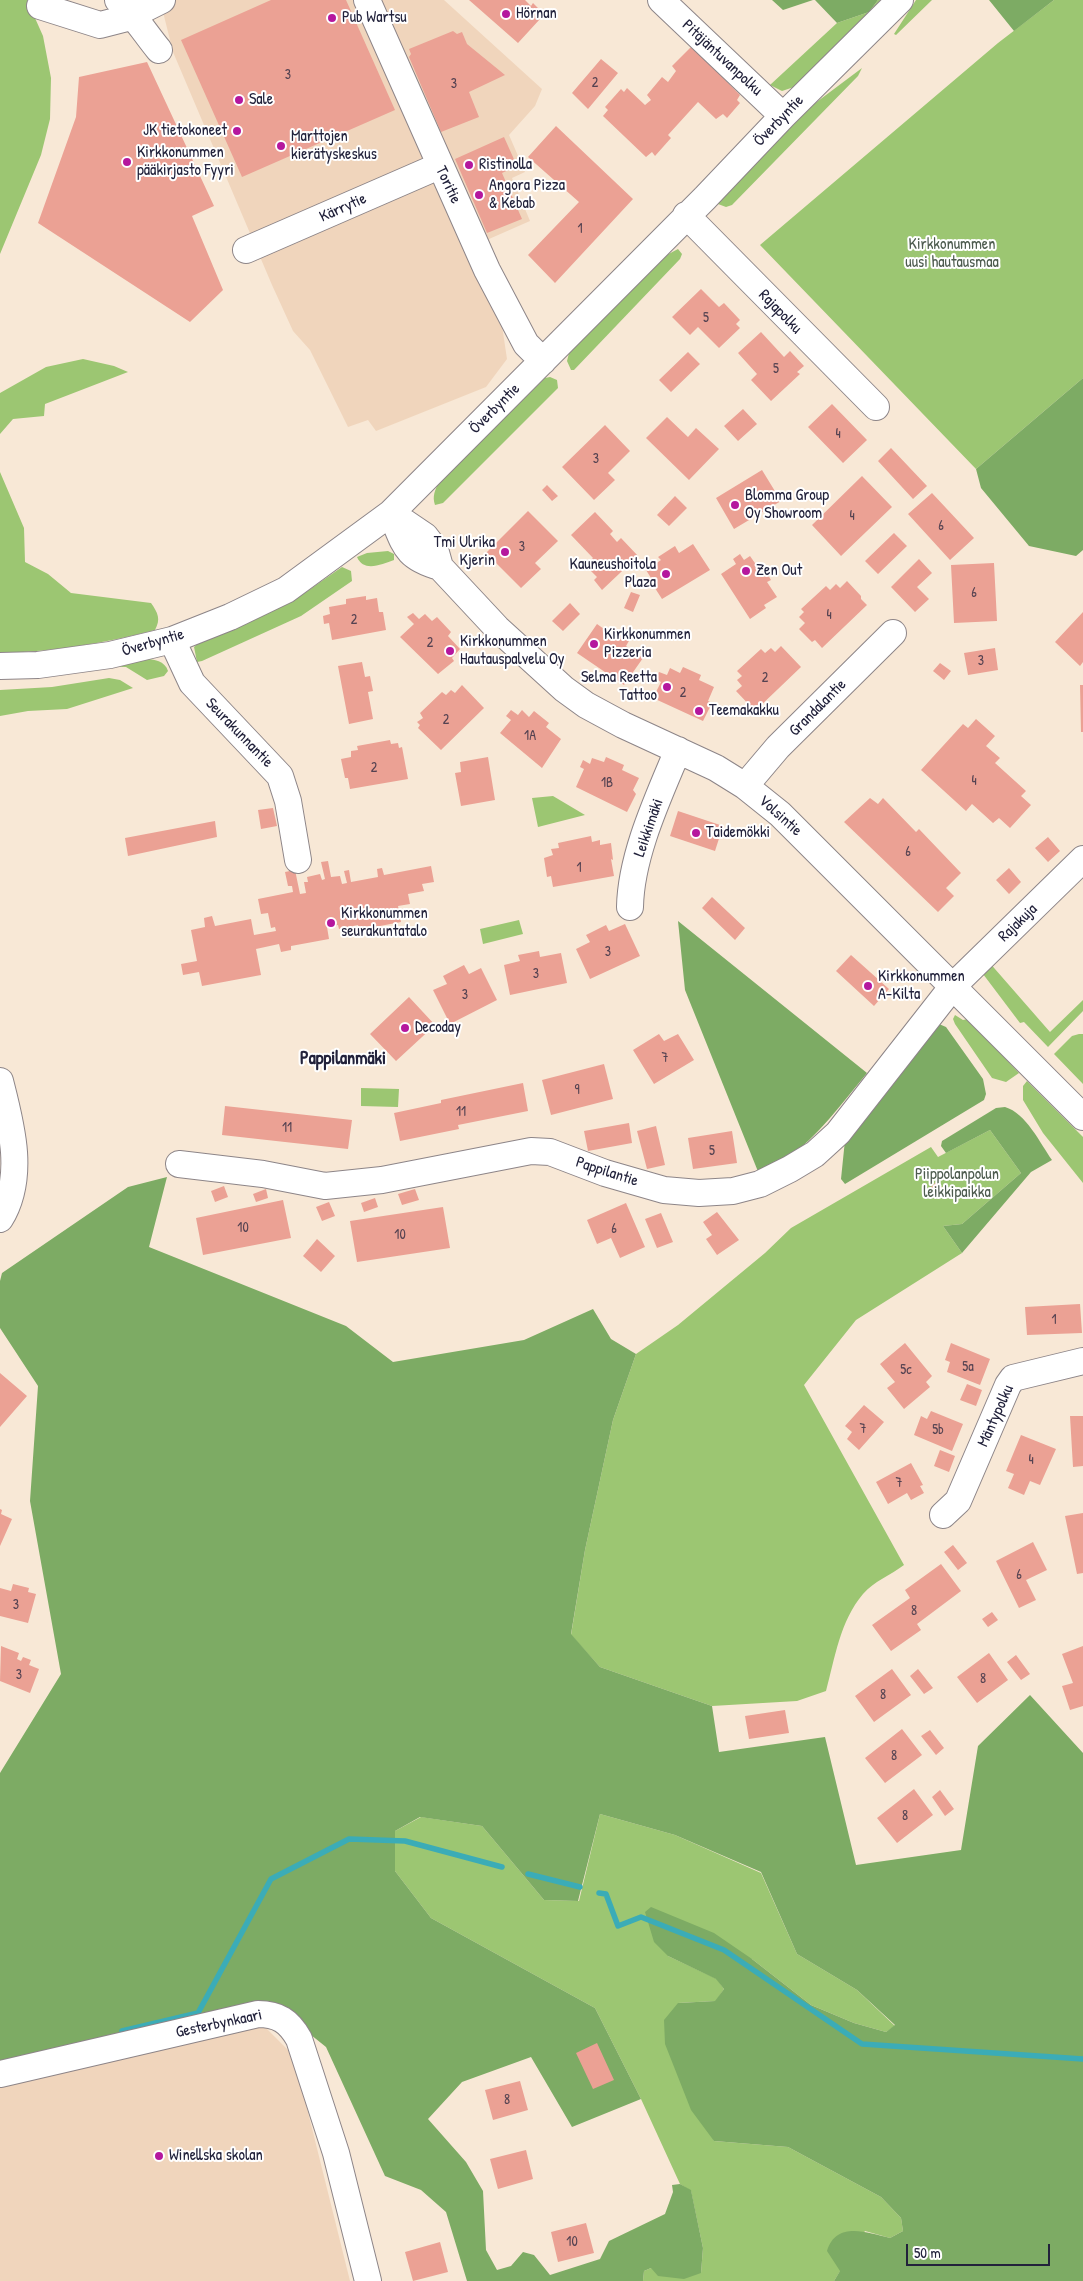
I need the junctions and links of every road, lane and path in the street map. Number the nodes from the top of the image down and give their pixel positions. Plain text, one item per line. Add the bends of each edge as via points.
1 (162, 0) edge
2 (367, 0) edge
3 (661, 0) edge
4 (900, 0) edge
5 (40, 6) dead end
6 (130, 9) edge
7 (159, 46) dead end
8 (783, 116) junction
9 (439, 166) junction
10 (686, 215) junction
11 (246, 250) dead end
12 (543, 361) junction
13 (876, 407) dead end
14 (391, 514) junction
15 (893, 633) dead end
16 (172, 640) junction
17 (0, 666) edge
18 (678, 750) junction
19 (745, 786) junction
20 (1083, 859) edge
21 (298, 860) dead end
22 (630, 908) dead end
23 (953, 986) junction
24 (0, 1081) edge
25 (1083, 1117) edge
26 (179, 1164) dead end
27 (0, 1219) edge
28 (1083, 1361) edge
29 (943, 1515) dead end
30 (0, 2074) edge
31 (368, 2281) edge

1 - 6 street
2 - 9 street, Toritie
3 - 8 street, Pitäjäntuvanpolku
4 - 8 street, Överbyntie
5 - 6 street via 100,25
6 - 7 street via 139,26
8 - 10 street, Överbyntie
9 - 11 street, Kärrytie
9 - 12 street, Toritie via 487,270 526,344
10 - 12 street, Överbyntie
10 - 13 street, Rajapolku
12 - 14 street, Överbyntie
14 - 16 street, Överbyntie via 286,590 230,618
14 - 18 street, Volsintie via 408,551 421,562 440,567 497,628 564,689 623,725
15 - 19 street, Grandalantie via 778,747
16 - 17 street, Överbyntie via 74,662
16 - 21 street, Seurakunnantie via 192,683 280,776 288,801
18 - 19 street, Volsintie
18 - 22 street, Leikkimäki via 635,867
19 - 23 street, Volsintie via 780,814
20 - 23 street, Rajakuja
23 - 25 street, Volsintie
23 - 26 street, Pappilantie via 838,1133 815,1154 790,1169 760,1184 733,1191 664,1190 605,1173 550,1152 531,1151 382,1180 325,1186 264,1174
24 - 27 street via 13,1132 14,1172 8,1201
28 - 29 street, Mäntypolku via 1013,1378 958,1501
30 - 31 street, Gesterbynkaari via 258,2014 272,2014 284,2020 298,2039 336,2153

